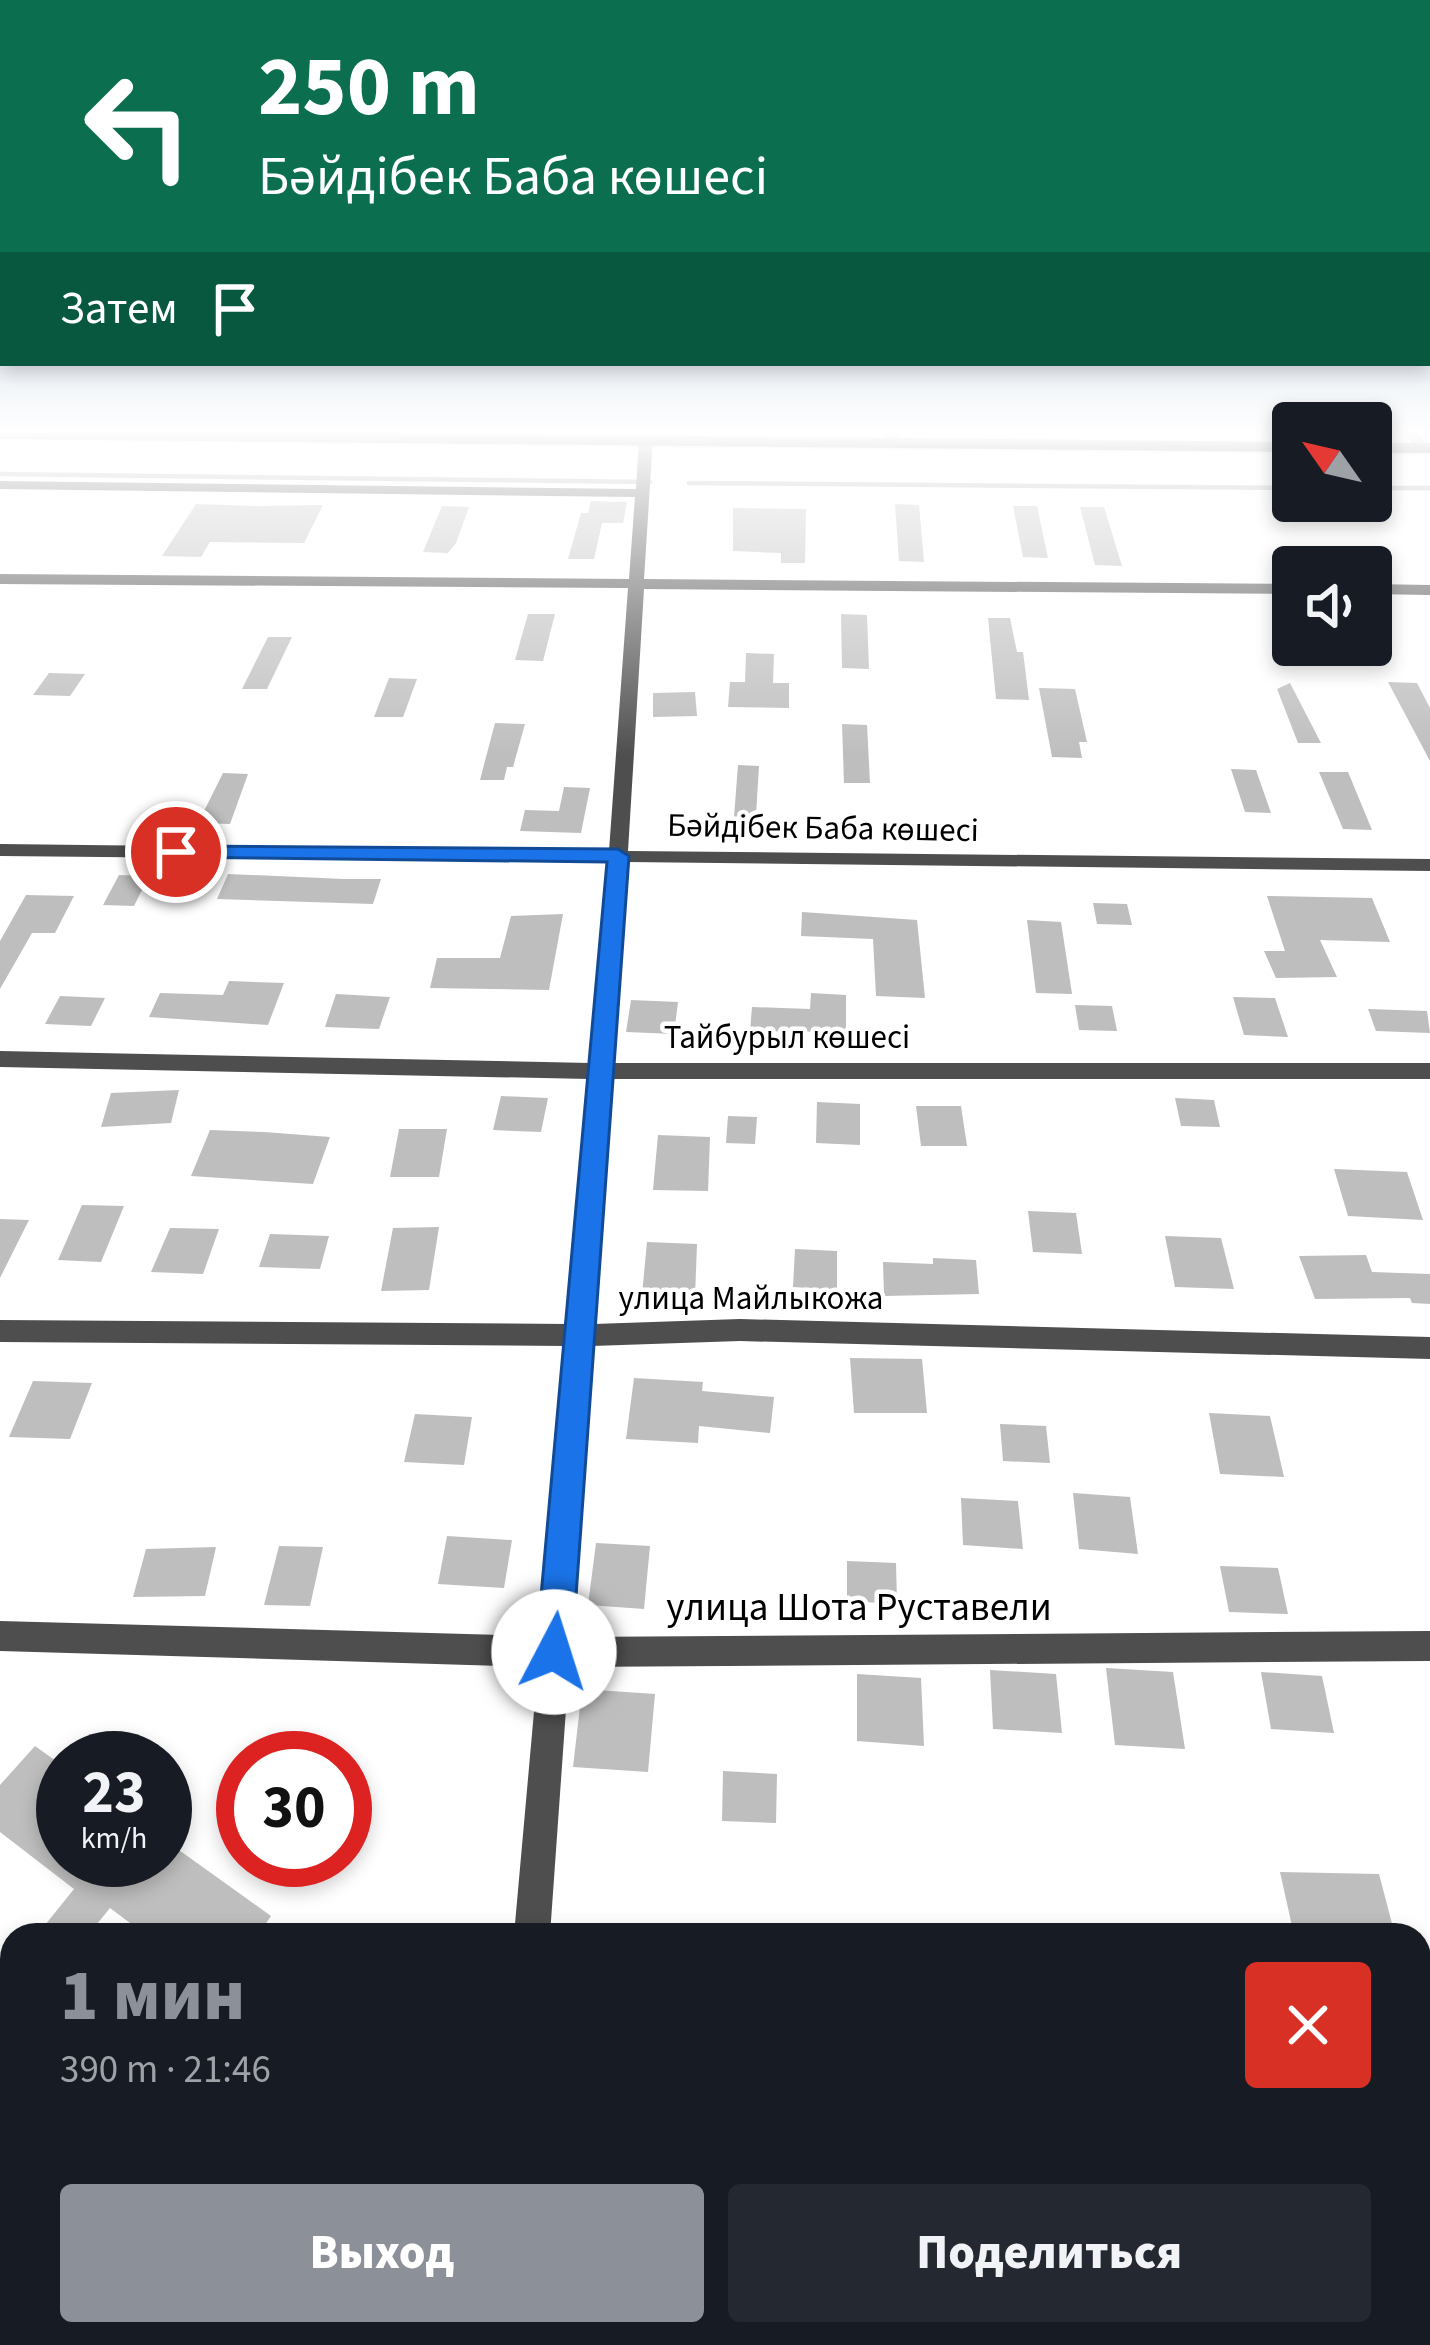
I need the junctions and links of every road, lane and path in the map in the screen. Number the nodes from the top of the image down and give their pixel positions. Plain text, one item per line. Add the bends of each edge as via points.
1 (639, 538) edge
2 (0, 579) edge
3 (638, 583) junction
4 (1272, 589) edge
5 (1392, 589) edge
6 (1430, 590) edge
7 (0, 850) edge
8 (618, 856) junction
9 (1430, 866) edge
10 (0, 1059) edge
11 (602, 1071) junction
12 (1430, 1071) edge
13 (0, 1331) edge
14 (580, 1335) junction
15 (1430, 1348) edge
16 (0, 1636) edge
17 (1430, 1646) edge
18 (554, 1652) junction
19 (533, 1923) edge

1 - 3 street
2 - 3 street
3 - 4 street
3 - 8 street
5 - 6 street
7 - 8 street, Бәйдібек Баба көшесі
8 - 9 street, Бәйдібек Баба көшесі
8 - 11 street
10 - 11 street, Тайбурыл көшесі
11 - 12 street, Тайбурыл көшесі
11 - 14 street
13 - 14 street, улица Майлыкожа
14 - 15 street, улица Майлыкожа via 740,1330
14 - 18 street
16 - 18 street, улица Шота Руставели
17 - 18 street, улица Шота Руставели
18 - 19 street

